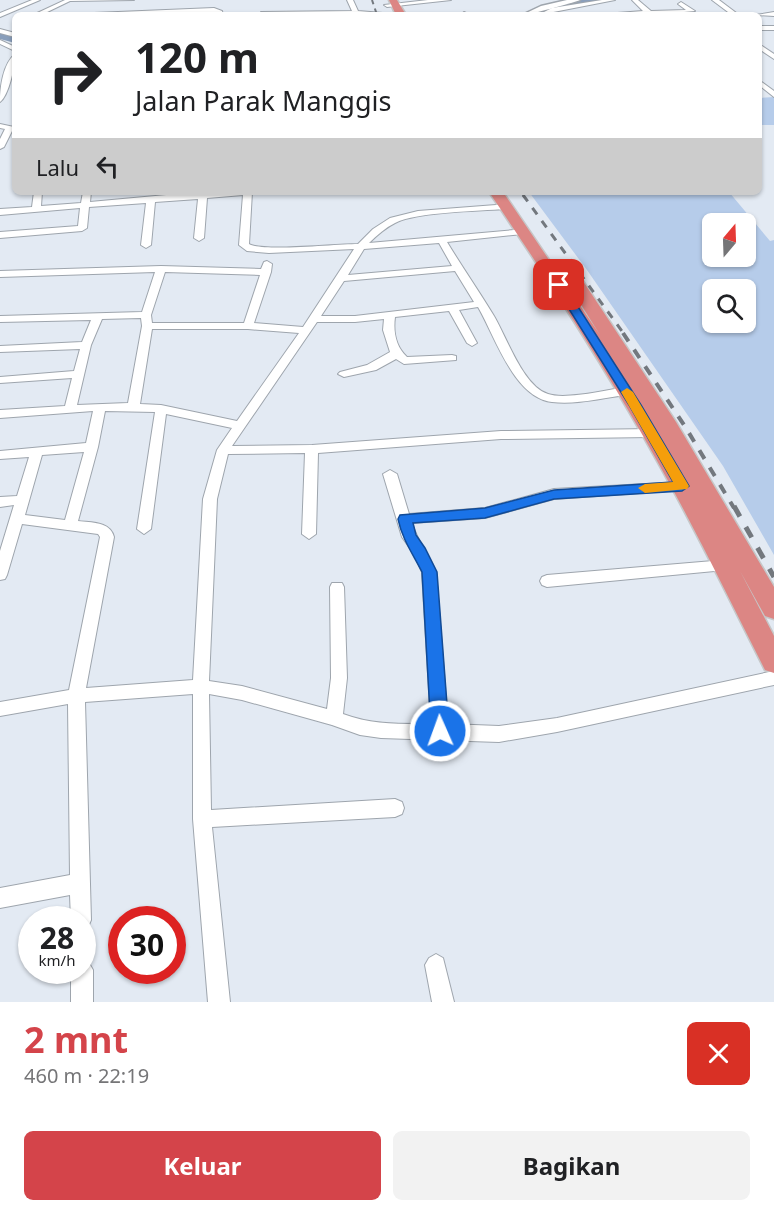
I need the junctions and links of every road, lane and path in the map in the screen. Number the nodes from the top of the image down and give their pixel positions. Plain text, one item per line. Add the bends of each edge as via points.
1 (37, 0) edge
2 (70, 0) edge
3 (131, 0) edge
4 (448, 0) edge
5 (577, 0) edge
6 (612, 0) edge
7 (634, 0) edge
8 (715, 0) edge
9 (104, 1) edge
10 (588, 3) junction
11 (681, 4) dead end
12 (301, 6) dead end
13 (392, 8) edge
14 (43, 12) edge
15 (156, 12) edge
16 (220, 12) edge
17 (305, 12) edge
18 (532, 12) edge
19 (548, 12) edge
20 (598, 12) edge
21 (648, 12) edge
22 (670, 12) edge
23 (732, 12) edge
24 (0, 15) edge
25 (771, 51) edge
26 (774, 57) edge
27 (12, 62) edge
28 (762, 85) edge
29 (774, 95) edge
30 (3, 99) edge
31 (0, 126) edge
32 (0, 145) edge
33 (38, 195) edge
34 (87, 195) edge
35 (187, 195) edge
36 (203, 195) edge
37 (248, 195) edge
38 (154, 197) edge
39 (504, 197) edge
40 (86, 205) junction
41 (36, 210) junction
42 (0, 212) edge
43 (523, 231) junction
44 (0, 235) edge
45 (199, 238) dead end
46 (442, 241) junction
47 (146, 245) dead end
48 (362, 246) junction
49 (269, 250) junction
50 (457, 268) junction
51 (161, 269) junction
52 (266, 272) junction
53 (0, 274) edge
54 (342, 278) junction
55 (580, 301) junction
56 (481, 304) junction
57 (452, 307) junction
58 (98, 315) junction
59 (390, 315) junction
60 (0, 319) edge
61 (146, 320) junction
62 (311, 325) junction
63 (248, 326) junction
64 (472, 343) dead end
65 (86, 345) junction
66 (0, 349) edge
67 (396, 353) junction
68 (452, 358) dead end
69 (78, 374) junction
70 (344, 374) dead end
71 (0, 380) edge
72 (626, 391) junction
73 (133, 408) junction
74 (70, 409) junction
75 (99, 409) junction
76 (161, 410) junction
77 (0, 414) edge
78 (240, 426) junction
79 (652, 433) junction
80 (92, 447) junction
81 (312, 449) junction
82 (223, 450) junction
83 (37, 452) junction
84 (0, 455) edge
85 (390, 474) dead end
86 (682, 486) junction
87 (22, 500) junction
88 (0, 502) edge
89 (17, 519) junction
90 (405, 519) junction
91 (70, 525) junction
92 (144, 529) dead end
93 (309, 534) dead end
94 (724, 566) junction
95 (0, 575) edge
96 (547, 581) dead end
97 (761, 586) junction
98 (337, 587) dead end
99 (736, 589) junction
100 (774, 609) edge
101 (774, 662) edge
102 (774, 678) edge
103 (201, 686) junction
104 (76, 696) junction
105 (0, 709) edge
106 (334, 718) junction
107 (440, 731) junction
108 (395, 808) dead end
109 (202, 819) junction
110 (80, 883) junction
111 (0, 898) edge
112 (81, 906) edge
113 (436, 966) dead end
114 (82, 984) edge
115 (82, 1002) edge
116 (219, 1002) edge
117 (443, 1002) edge

1 - 24 street
2 - 9 street
2 - 14 street
3 - 9 street
4 - 13 street
5 - 18 street
6 - 10 street
7 - 21 street
8 - 23 street
10 - 19 street
10 - 20 street
11 - 22 street via 692,11
12 - 17 street
15 - 16 street
25 - 26 street
27 - 30 street
28 - 29 street
31 - 32 street via 10,127
33 - 41 street
34 - 40 street
35 - 38 street
36 - 45 street
37 - 49 street via 243,245
38 - 40 street
38 - 47 street
39 - 43 highway
39 - 48 street via 393,219
39 - 55 highway
40 - 41 street
40 - 44 street via 84,225 79,229
41 - 42 street
43 - 46 street
43 - 55 highway
46 - 48 street
46 - 50 street
48 - 49 street
48 - 54 street
49 - 52 street
50 - 54 street
50 - 56 street
51 - 52 street
51 - 53 street
51 - 61 street
52 - 63 street
54 - 62 street
55 - 72 highway
55 - 97 highway via 666,422
56 - 57 street
56 - 72 street via 504,350 541,396 561,399
57 - 59 street
57 - 64 street
58 - 60 street
58 - 61 street
58 - 65 street
59 - 62 street
59 - 67 street via 388,330
61 - 63 street
61 - 73 street
62 - 63 street
62 - 78 street
65 - 66 street
65 - 69 street
67 - 68 street via 404,361
67 - 70 street via 386,362
69 - 71 street
69 - 74 street
72 - 79 highway
73 - 75 street
73 - 76 street
74 - 75 street
74 - 77 street
75 - 80 street
76 - 78 street
76 - 92 street
78 - 82 street
79 - 81 street via 501,435
79 - 86 highway
80 - 83 street
80 - 91 street
81 - 82 street
81 - 93 street
82 - 103 street via 210,499
83 - 84 street
83 - 87 street
85 - 90 street
86 - 90 street via 554,494 485,513
86 - 94 highway
87 - 88 street
87 - 89 street
89 - 91 street
89 - 95 street
90 - 107 street via 409,537 429,572
91 - 104 street via 101,529 107,537
94 - 96 street
94 - 99 highway
97 - 99 highway
97 - 100 highway
98 - 106 street via 339,678
99 - 101 highway
102 - 107 street via 557,725 499,734
103 - 104 street
103 - 106 street
103 - 109 street
104 - 105 street
104 - 110 street
106 - 107 street via 381,731
108 - 109 street
109 - 116 street
110 - 111 street
110 - 112 street
113 - 117 street
114 - 115 street

